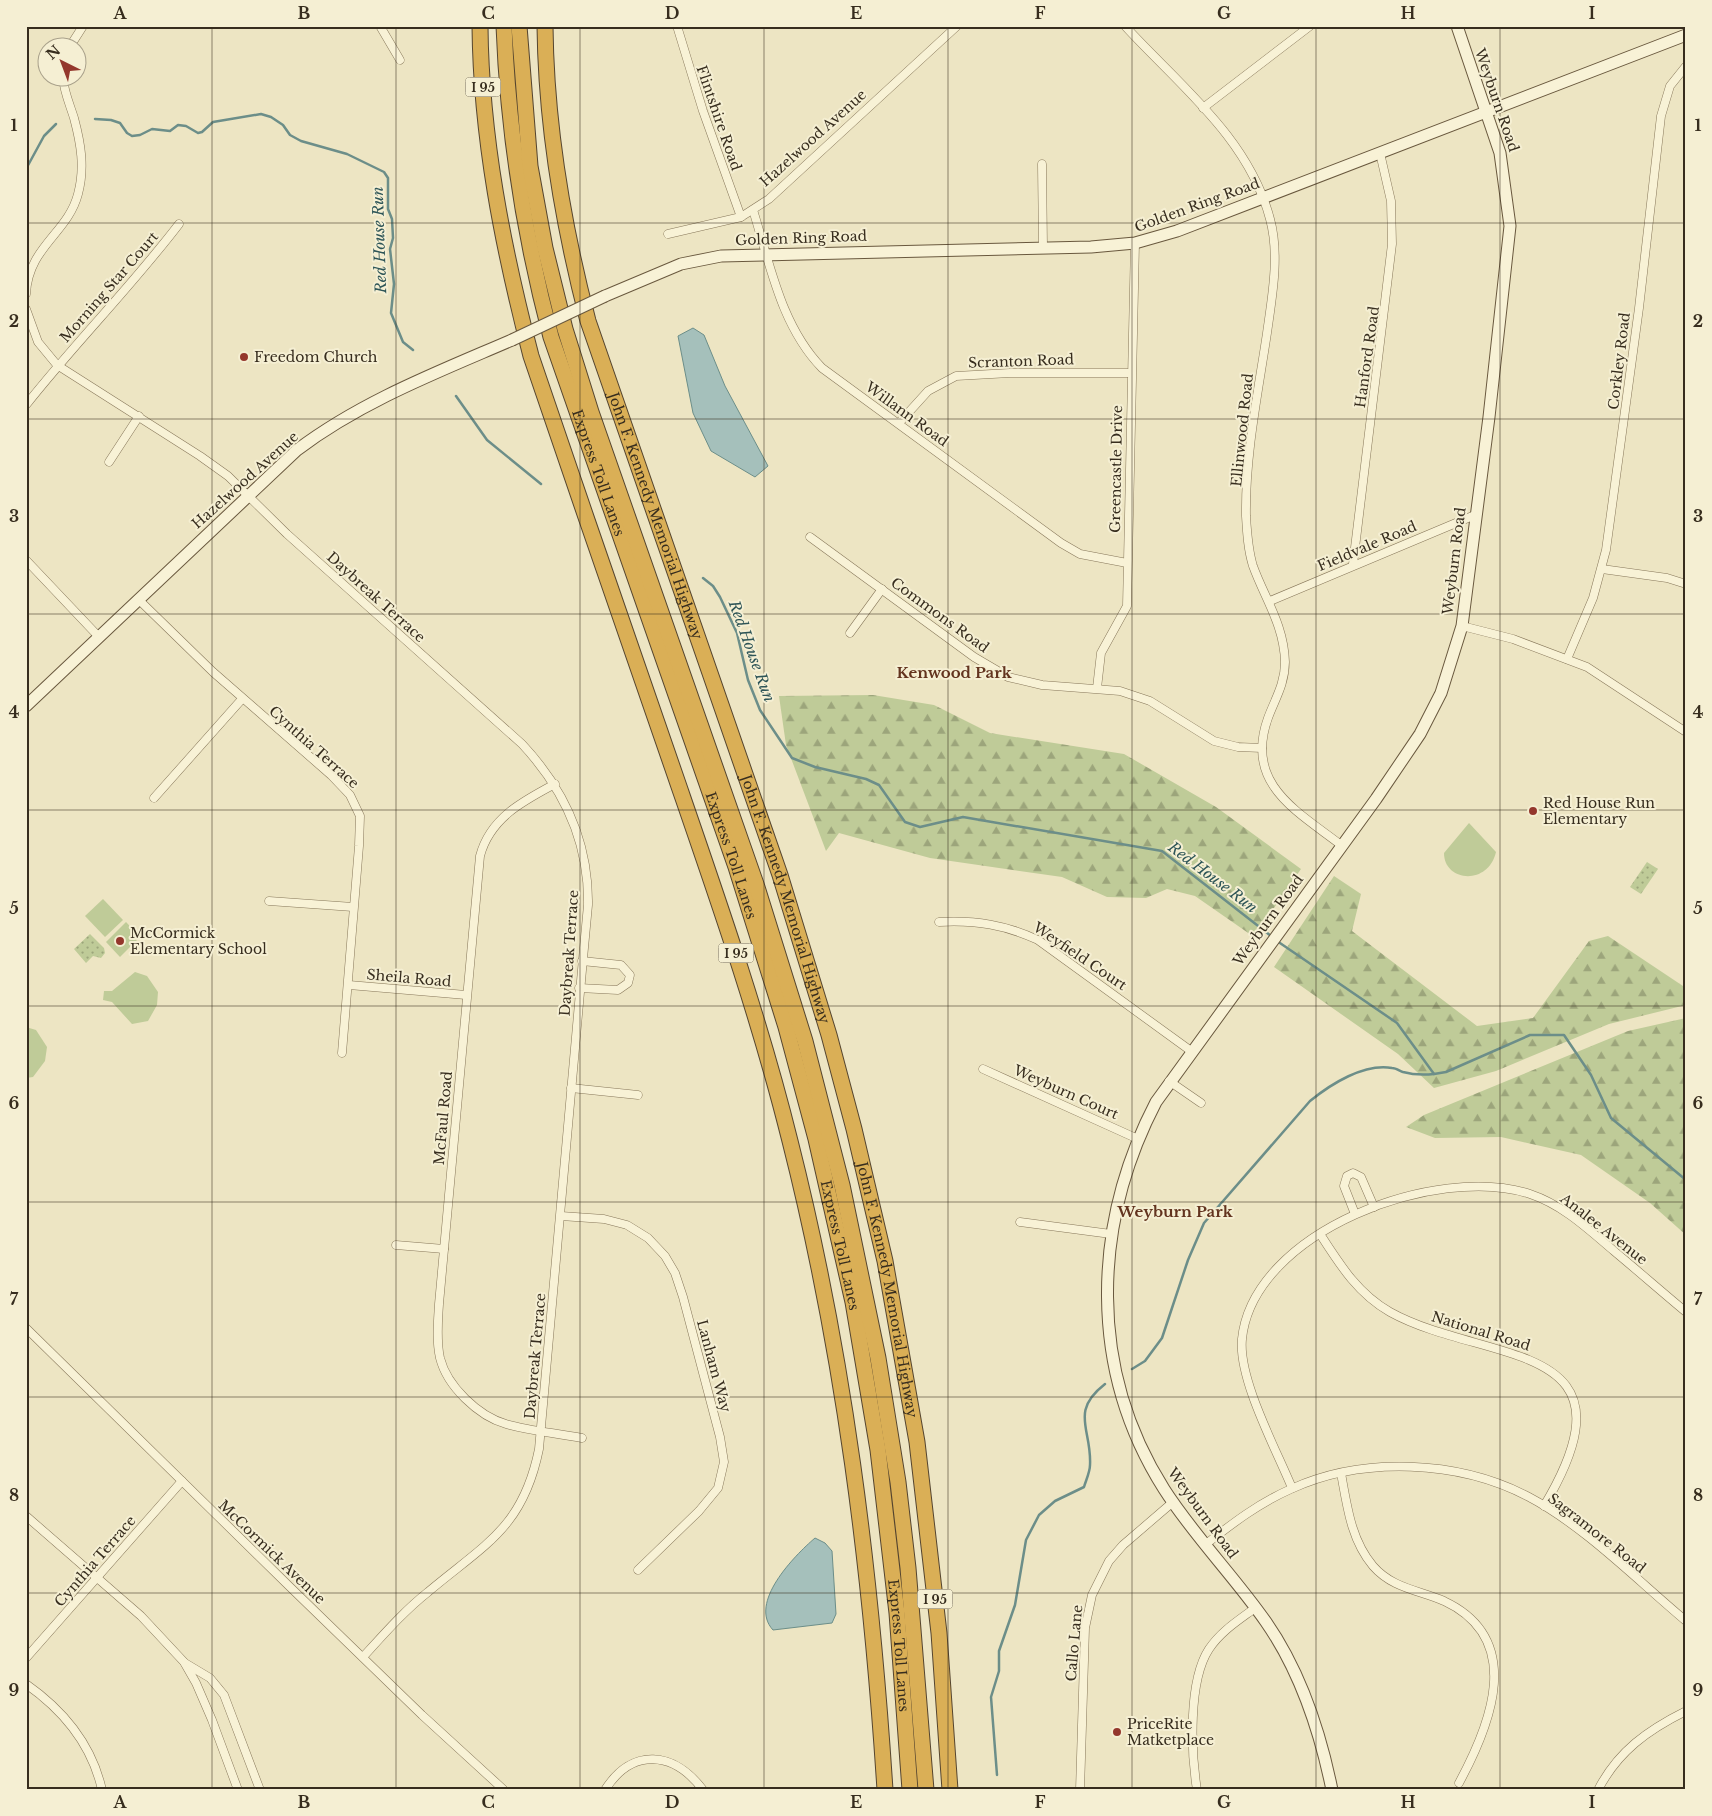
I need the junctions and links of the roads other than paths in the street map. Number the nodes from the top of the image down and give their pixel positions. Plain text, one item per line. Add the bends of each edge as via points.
1 (83, 26) edge
2 (380, 26) edge
3 (480, 26) edge
4 (504, 26) edge
5 (519, 26) edge
6 (545, 26) edge
7 (677, 26) edge
8 (957, 26) edge
9 (1125, 26) edge
10 (1310, 26) edge
11 (1457, 26) edge
12 (1686, 35) edge
13 (75, 38) edge
14 (400, 60) dead end
15 (1686, 66) edge
16 (66, 88) edge
17 (1203, 108) junction
18 (1486, 112) junction
19 (1380, 153) junction
20 (1042, 164) dead end
21 (1263, 198) junction
22 (753, 210) junction
23 (741, 217) junction
24 (179, 224) dead end
25 (668, 234) dead end
26 (1135, 244) junction
27 (1043, 248) junction
28 (766, 253) junction
29 (26, 259) edge
30 (35, 262) junction
31 (26, 294) edge
32 (606, 296) joint
33 (26, 308) edge
34 (57, 365) junction
35 (1131, 372) junction
36 (26, 405) edge
37 (139, 416) junction
38 (899, 423) junction
39 (109, 462) dead end
40 (249, 494) junction
41 (1475, 515) junction
42 (810, 537) dead end
43 (26, 560) edge
44 (1126, 563) junction
45 (1353, 564) junction
46 (1602, 569) junction
47 (1686, 584) edge
48 (882, 590) junction
49 (138, 600) junction
50 (1270, 601) junction
51 (1462, 626) junction
52 (850, 633) dead end
53 (99, 637) junction
54 (1568, 658) junction
55 (1097, 688) junction
56 (242, 699) junction
57 (26, 706) edge
58 (1686, 732) edge
59 (1262, 748) junction
60 (555, 784) junction
61 (154, 798) dead end
62 (1341, 845) junction
63 (269, 901) dead end
64 (353, 907) junction
65 (939, 922) dead end
66 (582, 961) junction
67 (349, 985) junction
68 (579, 988) junction
69 (466, 995) junction
70 (1191, 1051) junction
71 (342, 1053) dead end
72 (983, 1069) dead end
73 (1170, 1081) junction
74 (571, 1088) junction
75 (638, 1095) dead end
76 (1201, 1102) dead end
77 (1138, 1138) junction
78 (1374, 1206) junction
79 (1355, 1214) junction
80 (561, 1216) junction
81 (1020, 1222) dead end
82 (1111, 1234) junction
83 (1320, 1234) junction
84 (396, 1245) dead end
85 (444, 1249) junction
86 (1686, 1312) edge
87 (26, 1328) edge
88 (540, 1430) junction
89 (582, 1438) dead end
90 (1341, 1473) junction
91 (182, 1481) junction
92 (1292, 1488) junction
93 (1173, 1502) junction
94 (1544, 1506) junction
95 (26, 1516) edge
96 (1206, 1544) junction
97 (638, 1570) dead end
98 (96, 1579) junction
99 (1255, 1608) junction
100 (1686, 1620) edge
101 (364, 1657) junction
102 (26, 1658) edge
103 (184, 1662) junction
104 (26, 1684) edge
105 (1686, 1711) edge
106 (1459, 1783) dead end
107 (102, 1790) edge
108 (238, 1790) edge
109 (260, 1790) edge
110 (504, 1790) edge
111 (605, 1790) edge
112 (703, 1790) edge
113 (885, 1790) edge
114 (910, 1790) edge
115 (926, 1790) edge
116 (950, 1790) edge
117 (1080, 1790) edge
118 (1197, 1790) edge
119 (1332, 1790) edge
120 (1598, 1790) edge

1 - 13 street
2 - 14 street
3 - 113 highway, I 95 via 486,126 497,209 531,356 733,942 783,1114 814,1247 850,1441 865,1547
4 - 114 highway, Express Toll Lanes via 519,192 551,337 756,932 797,1067 832,1204 859,1335 884,1499 899,1630
5 - 115 highway, Express Toll Lanes via 532,174 548,265 565,329 756,884 809,1057 842,1186 878,1358 898,1482
6 - 116 highway, John F. Kennedy Memorial Highway / I 95 via 549,111 556,165 571,252 588,322 780,875 829,1036 869,1190 903,1360 923,1492 939,1633
7 - 23 street, Flintshire Road via 702,111
8 - 22 street, Hazelwood Avenue via 769,200
9 - 17 street, Ellinwood Road
10 - 17 street
11 - 18 street, Weyburn Road
12 - 18 street, Golden Ring Road
15 - 46 street, Corkley Road via 1670,86 1661,116
16 - 30 street via 81,149 81,183 71,211
17 - 21 street, Ellinwood Road via 1234,142
18 - 19 street, Golden Ring Road
18 - 41 street, Weyburn Road via 1505,173 1510,232
19 - 21 street, Golden Ring Road
19 - 45 street, Hanford Road via 1391,201 1392,244
20 - 27 street
21 - 26 street, Golden Ring Road
21 - 50 street, Ellinwood Road via 1273,229 1274,272 1248,471 1246,513 1253,564
22 - 23 street, Hazelwood Avenue
22 - 28 street, Willann Road
23 - 25 street, Hazelwood Avenue
24 - 34 street, Morning Star Court via 135,279
26 - 27 street, Golden Ring Road
26 - 35 street, Greencastle Drive
27 - 28 street, Golden Ring Road
28 - 32 street, Golden Ring Road via 721,256 681,264
28 - 38 street, Willann Road via 785,312 806,350 831,375
29 - 30 street
30 - 31 street
32 - 40 street, Hazelwood Avenue, bridge via 357,410 297,450
33 - 34 street, Daybreak Terrace via 38,342
34 - 36 street, Morning Star Court
34 - 37 street, Daybreak Terrace
35 - 38 street, Scranton Road via 956,376 928,391
35 - 44 street, Greencastle Drive
37 - 39 street
37 - 40 street, Daybreak Terrace via 213,464
38 - 44 street, Willann Road via 1061,543 1080,554
40 - 49 street, Hazelwood Avenue
40 - 60 street, Daybreak Terrace via 287,534 517,738
41 - 45 street, Fieldvale Road
41 - 51 street, Weyburn Road
42 - 48 street, Commons Road
43 - 53 street
44 - 55 street, Greencastle Drive via 1127,606 1101,653
45 - 50 street, Fieldvale Road
46 - 47 street via 1667,578
46 - 54 street, Corkley Road
48 - 52 street
48 - 55 street, Commons Road via 974,657 1008,677 1042,685
49 - 53 street, Hazelwood Avenue
49 - 56 street, Cynthia Terrace
50 - 59 street, Ellinwood Road via 1283,645 1284,676 1264,731
51 - 54 street
51 - 62 street, Weyburn Road via 1441,693 1420,734
53 - 57 street, Hazelwood Avenue
54 - 58 street via 1601,675
55 - 59 street, Commons Road via 1120,691 1150,701 1214,742
56 - 61 street
56 - 64 street, Cynthia Terrace via 330,775 354,801 360,822
59 - 62 street, Ellinwood Road via 1266,775 1279,795
60 - 66 street, Daybreak Terrace via 577,831 586,870 588,905
60 - 69 street, McFaul Road via 506,814 483,844
62 - 70 street, Weyburn Road
63 - 64 street
64 - 67 street, Cynthia Terrace
65 - 70 street, Weyfield Court via 990,923 1038,940
66 - 68 street, Daybreak Terrace
66 - 68 street via 622,965 630,975 628,983 618,990
67 - 69 street, Sheila Road
67 - 71 street, Cynthia Terrace
68 - 74 street, Daybreak Terrace
69 - 85 street, McFaul Road
70 - 73 street, Weyburn Road
72 - 77 street, Weyburn Court
73 - 76 street
73 - 77 street, Weyburn Road
74 - 75 street
74 - 80 street, Daybreak Terrace
77 - 82 street, Weyburn Road
78 - 79 street, Analee Avenue
78 - 79 street via 1362,1177 1353,1173 1347,1176 1344,1186
78 - 86 street, Analee Avenue via 1464,1186 1498,1187 1529,1194 1570,1215
79 - 83 street, Analee Avenue
80 - 88 street, Daybreak Terrace
80 - 97 street, Lanham Way via 604,1219 627,1225 648,1238 665,1256 683,1297 720,1437 724,1462 718,1488
81 - 82 street
82 - 93 street, Weyburn Road via 1106,1293 1115,1364 1132,1425
83 - 92 street, Analee Avenue via 1267,1278 1250,1308 1242,1339 1245,1373
83 - 94 street, National Road via 1358,1287 1390,1312 1418,1325 1524,1356 1543,1365 1558,1378 1575,1408 1574,1437 1563,1469
84 - 85 street
85 - 88 street, McFaul Road via 438,1337 440,1360 470,1403 492,1419
87 - 91 street, McCormick Avenue
88 - 89 street, McFaul Road
88 - 101 street, Daybreak Terrace via 529,1488 510,1521 406,1612
90 - 92 street, Sagramore Road
90 - 94 street, Sagramore Road via 1395,1468 1448,1471 1497,1483
90 - 106 street via 1356,1538 1374,1566 1392,1582 1441,1600 1458,1610 1480,1631 1491,1652 1495,1685 1492,1707
91 - 98 street, Cynthia Terrace
91 - 101 street, McCormick Avenue
92 - 96 street, Sagramore Road via 1248,1512
93 - 96 street, Weyburn Road
93 - 117 street, Callo Lane via 1109,1561 1092,1595 1085,1628
94 - 100 street, Sagramore Road
95 - 98 street
96 - 99 street, Weyburn Road
98 - 102 street, Cynthia Terrace
98 - 103 street via 141,1616
99 - 118 street via 1218,1638 1197,1675 1193,1752
99 - 119 street, Weyburn Road via 1298,1680 1320,1739
101 - 110 street, McCormick Avenue
103 - 108 street via 212,1720
103 - 109 street via 210,1678 224,1694
104 - 107 street via 60,1712 87,1746
105 - 120 street via 1656,1726 1630,1746 1612,1766
111 - 112 street via 618,1772 650,1759 684,1768

